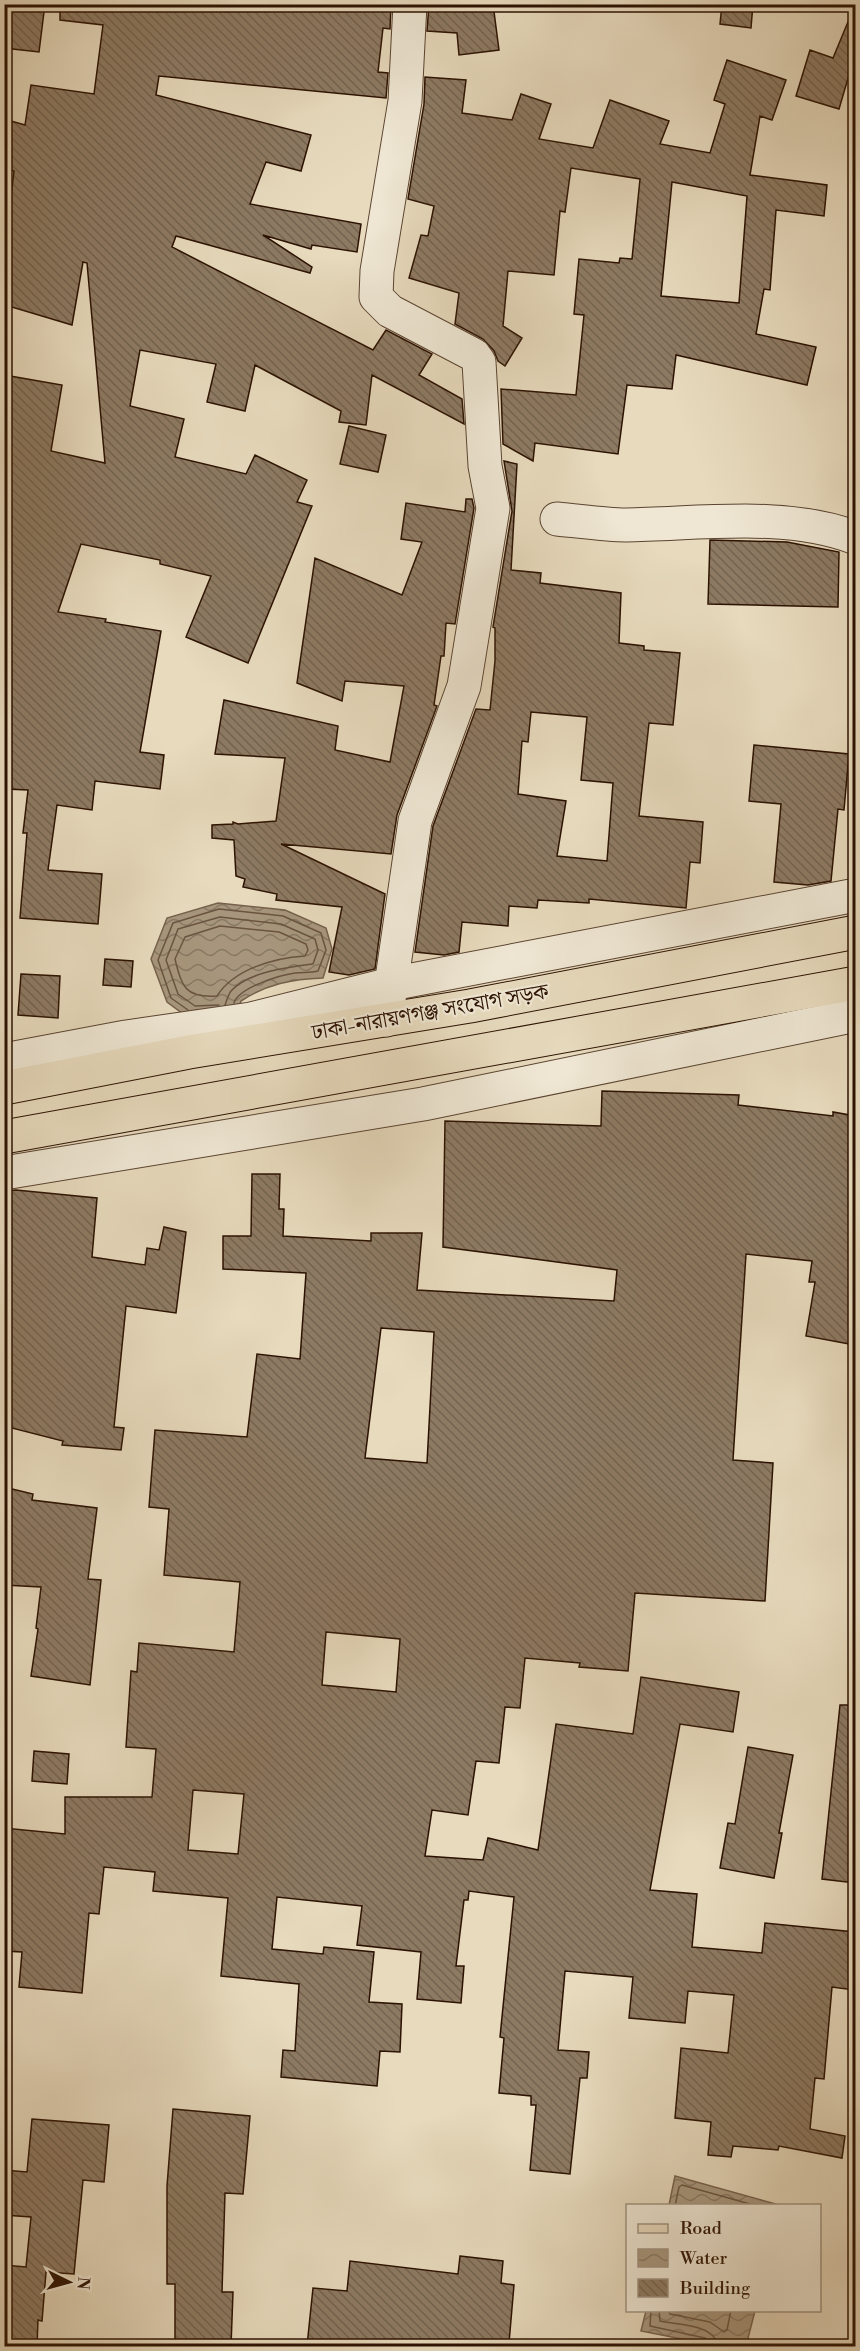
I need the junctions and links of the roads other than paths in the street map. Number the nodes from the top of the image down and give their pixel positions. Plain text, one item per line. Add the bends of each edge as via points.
1 (411, 4) edge
2 (557, 519) dead end
3 (855, 538) edge
4 (855, 895) edge
5 (855, 932) edge
6 (855, 983) edge
7 (391, 984) junction
8 (855, 1015) edge
9 (386, 1020) junction
10 (4, 1060) edge
11 (4, 1088) edge
12 (4, 1137) edge
13 (4, 1173) edge

1 - 7 street via 405,101 376,271 376,297 390,311 479,362 485,466 493,508 464,686 415,822
2 - 3 street via 624,525 759,522 832,529
4 - 7 street
5 - 9 main road, ঢাকা-নারায়ণগঞ্জ সংযোগ সড়ক
6 - 12 main road
7 - 9 street
7 - 10 street via 251,1019
8 - 13 street via 423,1104
9 - 11 main road, ঢাকা-নারায়ণগঞ্জ সংযোগ সড়ক via 189,1052

